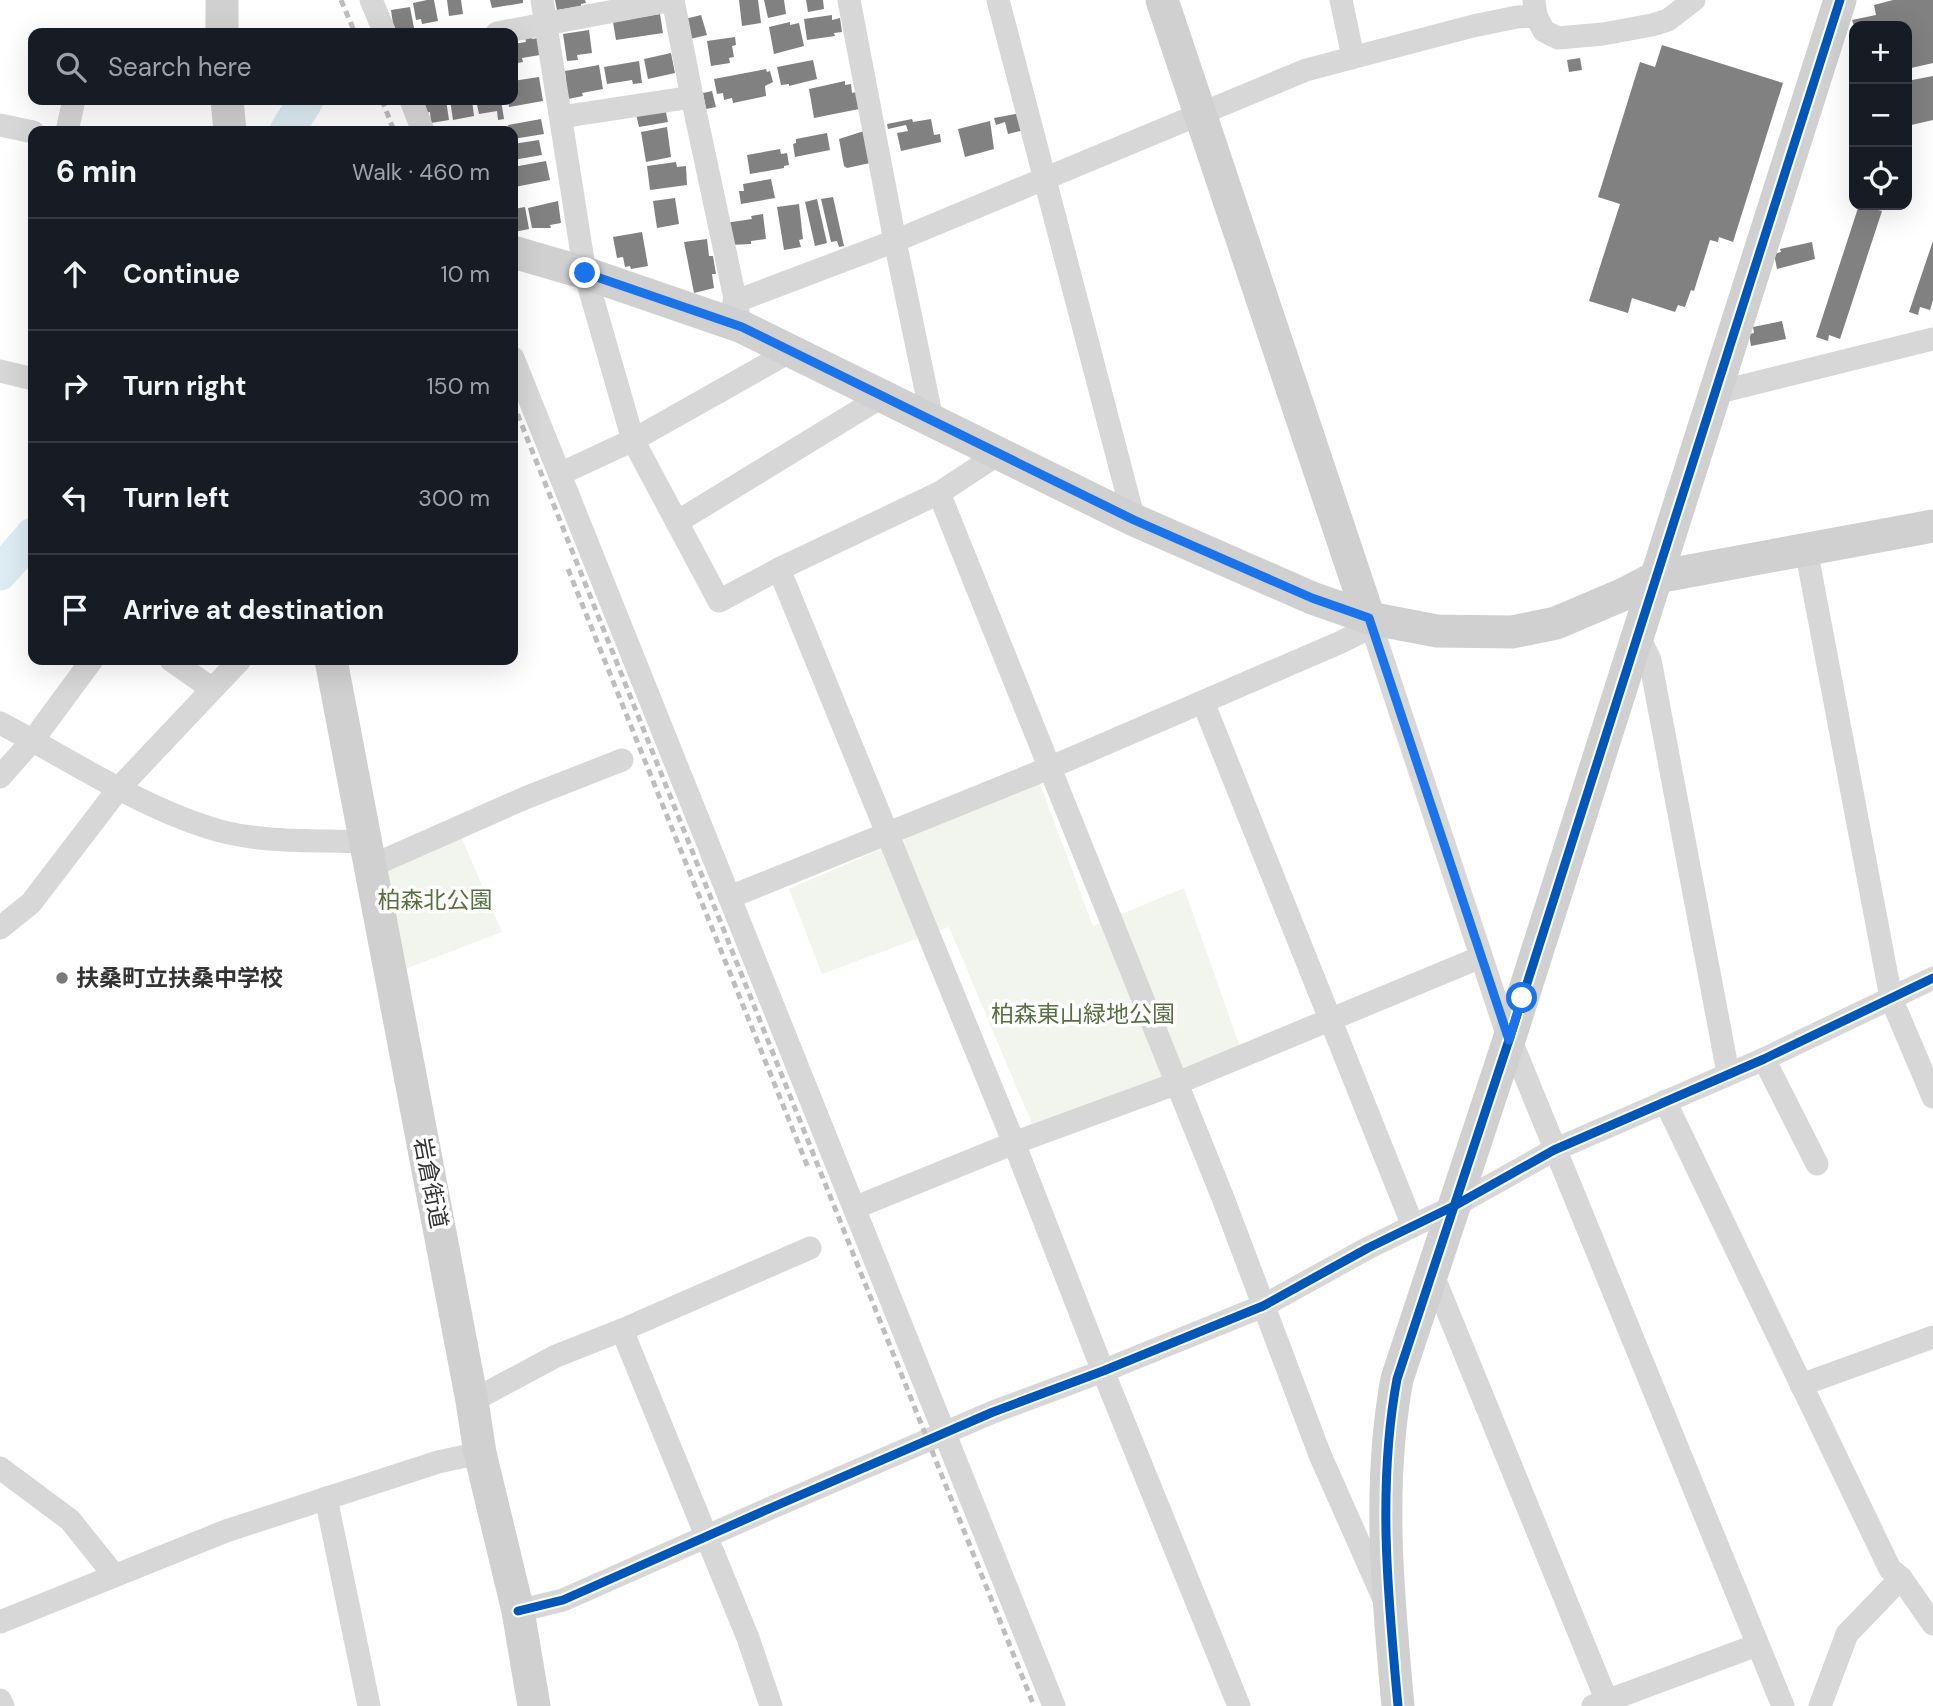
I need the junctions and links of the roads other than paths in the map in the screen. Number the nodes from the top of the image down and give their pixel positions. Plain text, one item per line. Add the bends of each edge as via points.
1 (222, 0) edge
2 (542, 0) edge
3 (849, 0) edge
4 (999, 0) edge
5 (1162, 0) edge
6 (1341, 0) edge
7 (1840, 0) edge
8 (1690, 1) edge
9 (1535, 8) edge
10 (545, 24) junction
11 (222, 28) edge
12 (518, 29) edge
13 (1353, 57) junction
14 (692, 97) junction
15 (73, 105) edge
16 (227, 105) edge
17 (413, 105) edge
18 (1199, 114) junction
19 (561, 117) junction
20 (0, 125) edge
21 (68, 126) edge
22 (229, 126) edge
23 (421, 126) edge
24 (28, 131) edge
25 (1044, 179) junction
26 (895, 242) junction
27 (518, 254) edge
28 (585, 273) junction
29 (738, 314) junction
30 (1933, 339) edge
31 (791, 351) junction
32 (518, 370) edge
33 (0, 371) edge
34 (28, 378) edge
35 (1715, 393) junction
36 (883, 396) junction
37 (932, 419) junction
38 (633, 440) junction
39 (1000, 453) junction
40 (560, 474) junction
41 (939, 493) junction
42 (1134, 520) junction
43 (677, 522) junction
44 (1933, 526) edge
45 (1806, 549) junction
46 (779, 569) junction
47 (1657, 576) junction
48 (1369, 618) junction
49 (1637, 633) junction
50 (88, 665) edge
51 (178, 665) edge
52 (235, 665) edge
53 (332, 665) edge
54 (212, 689) junction
55 (1203, 702) junction
56 (0, 723) edge
57 (33, 740) junction
58 (622, 760) dead end
59 (1049, 768) junction
60 (0, 777) edge
61 (119, 788) junction
62 (886, 832) junction
63 (366, 854) junction
64 (730, 897) junction
65 (0, 928) edge
66 (1481, 957) junction
67 (1933, 978) edge
68 (1891, 998) junction
69 (1330, 1020) junction
70 (1509, 1038) junction
71 (1764, 1059) junction
72 (1728, 1073) junction
73 (1175, 1084) junction
74 (1933, 1097) edge
75 (1665, 1101) junction
76 (1014, 1143) junction
77 (1554, 1150) junction
78 (1817, 1164) dead end
79 (1454, 1206) junction
80 (854, 1208) junction
81 (1413, 1226) junction
82 (810, 1248) dead end
83 (1432, 1273) junction
84 (1263, 1306) junction
85 (622, 1330) junction
86 (1933, 1337) edge
87 (1103, 1371) junction
88 (1801, 1385) junction
89 (472, 1401) junction
90 (945, 1434) junction
91 (480, 1453) junction
92 (0, 1468) edge
93 (326, 1499) junction
94 (706, 1536) junction
95 (114, 1575) junction
96 (1900, 1578) junction
97 (1389, 1610) junction
98 (518, 1611) junction
99 (0, 1622) edge
100 (1933, 1624) edge
101 (1758, 1645) junction
102 (0, 1700) edge
103 (1825, 1701) edge
104 (1603, 1704) edge
105 (3, 1706) edge
106 (369, 1706) edge
107 (534, 1706) edge
108 (771, 1706) edge
109 (1054, 1706) edge
110 (1239, 1706) edge
111 (1398, 1706) edge
112 (1783, 1706) edge

1 - 11 street
2 - 10 street
3 - 26 street
4 - 25 street
5 - 18 street
6 - 13 street
7 - 35 street
8 - 9 street via 1668,20 1558,38 1544,31
9 - 13 street via 1517,17
10 - 12 street
10 - 14 street via 674,0
10 - 19 street
13 - 18 street via 1306,70
14 - 19 street
14 - 29 street
15 - 21 street
16 - 22 street
17 - 23 street
18 - 25 street
18 - 48 street
19 - 28 street
20 - 24 street
25 - 26 street
25 - 42 street
26 - 29 street
26 - 37 street
27 - 28 street
28 - 29 street
28 - 38 street
29 - 31 street
30 - 35 street
31 - 36 street
31 - 38 street
32 - 40 street
33 - 34 street
35 - 47 street
36 - 37 street
36 - 43 street
37 - 39 street
38 - 40 street
38 - 43 street
39 - 41 street
39 - 42 street
40 - 64 street
41 - 46 street
41 - 59 street
42 - 48 street
43 - 46 street via 719,601
44 - 45 street
45 - 47 street
45 - 68 street
46 - 62 street
47 - 48 street via 1556,623 1512,632 1437,631
47 - 49 street
48 - 55 street via 1359,633
48 - 66 street
49 - 70 street
49 - 72 street via 1650,660
50 - 57 street
51 - 54 street
52 - 54 street
53 - 63 street, 岩倉街道
54 - 61 street
55 - 59 street
55 - 69 street
56 - 57 street
57 - 60 street
57 - 61 street
58 - 63 street
59 - 62 street
59 - 73 street
61 - 63 street via 173,816 222,831
61 - 65 street via 32,903
62 - 64 street
62 - 76 street
63 - 89 street, 岩倉街道
64 - 80 street
66 - 69 street
66 - 70 street
67 - 68 street
68 - 71 street
68 - 74 street
69 - 73 street
69 - 81 street
70 - 77 street
70 - 79 street
71 - 72 street
71 - 78 street
72 - 75 street
73 - 76 street
73 - 84 street
75 - 77 street
75 - 88 street
76 - 80 street
76 - 87 street
77 - 79 street
77 - 101 street
79 - 81 street
79 - 83 street
80 - 90 street
81 - 84 street
82 - 85 street
83 - 97 street via 1397,1378 1389,1425 1385,1511
83 - 104 street
84 - 87 street
84 - 97 street via 1320,1455
85 - 89 street via 556,1356
85 - 94 street
86 - 88 street
87 - 90 street
87 - 110 street
88 - 96 street via 1890,1569
89 - 91 street, 岩倉街道
90 - 94 street
90 - 109 street
91 - 93 street
91 - 98 street, 岩倉街道
92 - 95 street via 70,1520
93 - 95 street via 226,1531
93 - 106 street
94 - 98 street via 563,1600
94 - 108 street
95 - 99 street
96 - 100 street
96 - 103 street via 1847,1634
97 - 111 street
98 - 107 street, 岩倉街道
101 - 104 street
101 - 112 street
102 - 105 street

